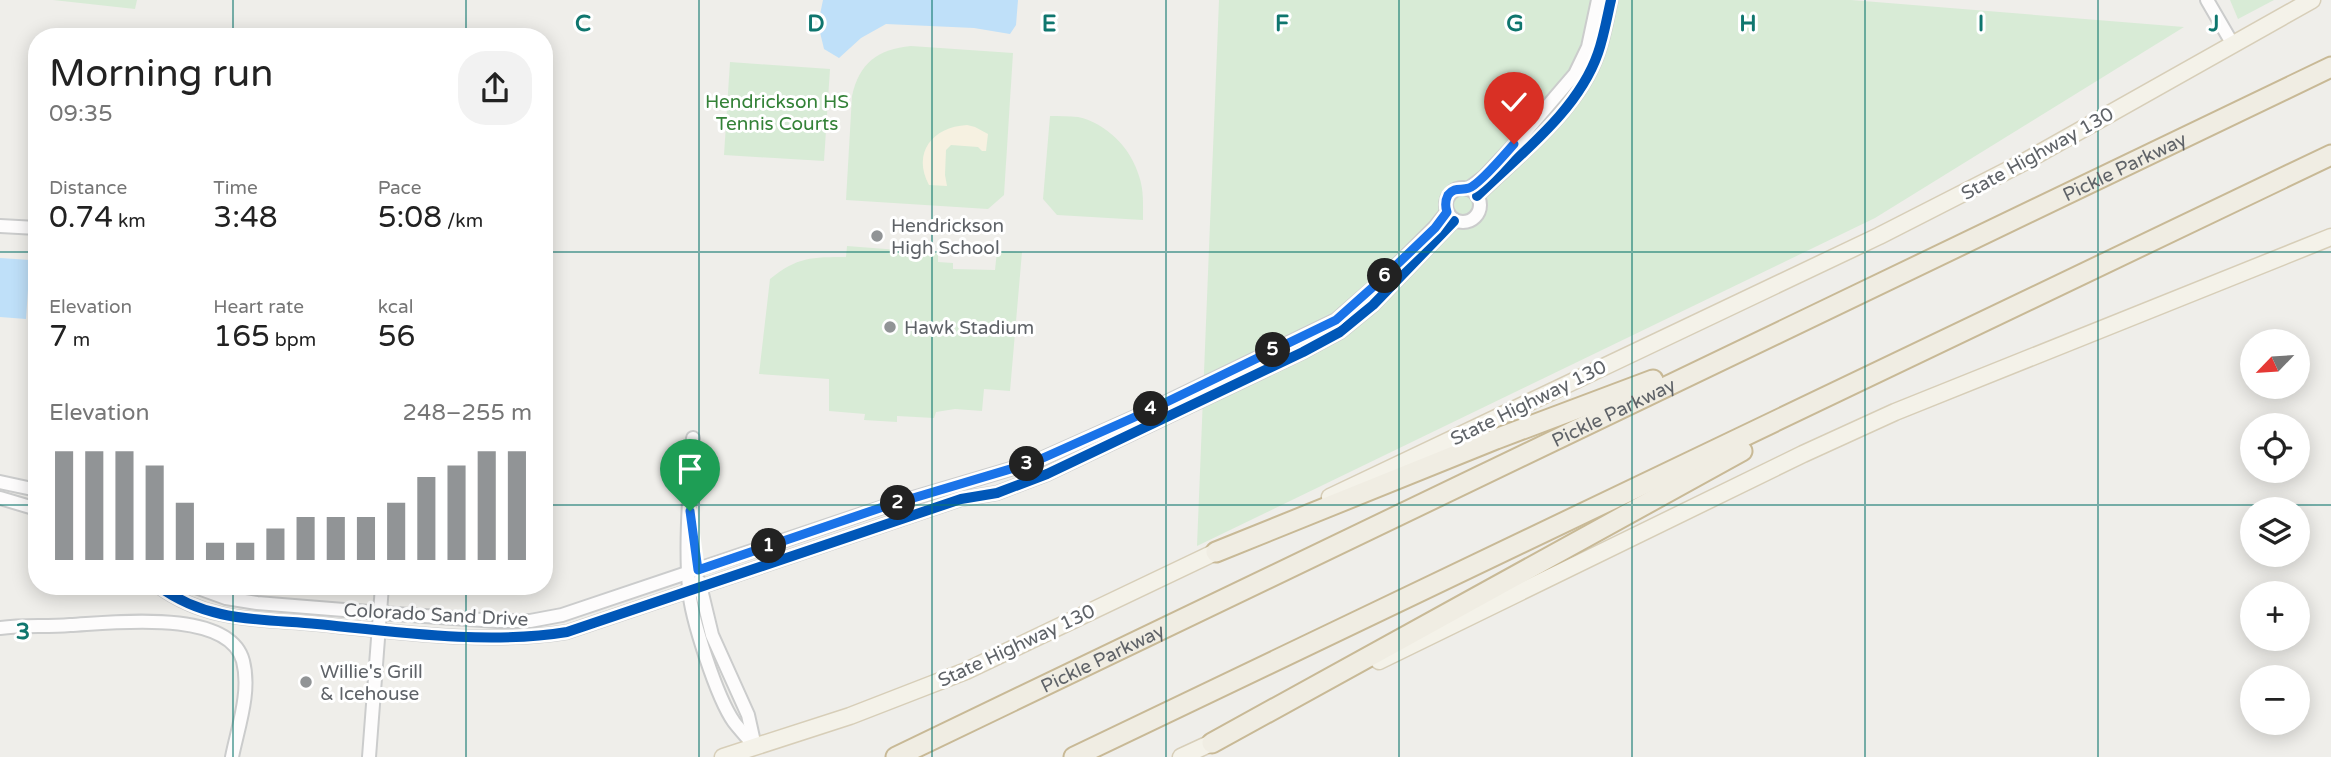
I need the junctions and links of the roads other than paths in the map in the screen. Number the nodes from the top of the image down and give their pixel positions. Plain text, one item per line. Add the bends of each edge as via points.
1 (1598, 0) edge
2 (1611, 0) edge
3 (2207, 0) edge
4 (2312, 0) edge
5 (2232, 43) junction
6 (2331, 67) edge
7 (1580, 76) junction
8 (2331, 155) edge
9 (1473, 192) junction
10 (1450, 216) junction
11 (0, 226) edge
12 (28, 228) edge
13 (2331, 237) edge
14 (1813, 316) junction
15 (1981, 324) junction
16 (693, 438) dead end
17 (1054, 453) junction
18 (1047, 474) junction
19 (0, 482) edge
20 (28, 488) edge
21 (0, 498) edge
22 (28, 506) edge
23 (1216, 552) junction
24 (694, 572) junction
25 (694, 589) junction
26 (174, 595) edge
27 (218, 595) edge
28 (381, 595) edge
29 (380, 613) junction
30 (0, 628) edge
31 (379, 630) junction
32 (1212, 743) junction
33 (757, 752) edge
34 (232, 757) edge
35 (369, 757) edge
36 (723, 757) edge
37 (896, 757) edge
38 (1074, 757) edge
39 (1181, 757) edge

1 - 7 street
2 - 7 street via 1598,54
3 - 5 street
4 - 5 main road, State Highway 130
5 - 23 main road, State Highway 130 via 2024,162 1879,236
6 - 14 highway, Pickle Parkway
7 - 9 street via 1577,94 1548,127
8 - 15 highway
9 - 10 street via 1452,191 1446,201
9 - 10 street via 1480,207 1475,217 1465,223
10 - 17 street, Colorado Sand Drive via 1336,320
10 - 18 street, Colorado Sand Drive via 1373,305 1340,332
11 - 12 street
13 - 32 main road via 1895,412
14 - 23 highway
14 - 37 highway, Pickle Parkway
15 - 32 highway
15 - 38 highway
16 - 24 street via 690,511
17 - 18 street
17 - 24 street, Colorado Sand Drive
18 - 25 street, Colorado Sand Drive
19 - 20 street
21 - 22 street
23 - 33 main road, State Highway 130 via 966,671
24 - 25 street
24 - 29 street, Colorado Sand Drive via 530,621
25 - 31 street, Colorado Sand Drive via 567,632 533,638
25 - 33 street via 698,628 711,671 733,721
26 - 31 street, Colorado Sand Drive via 222,614
27 - 29 street, Colorado Sand Drive via 257,603
28 - 29 street
29 - 31 street
30 - 34 street via 162,622 201,628 230,640 243,660 244,673
31 - 35 street
32 - 39 main road
33 - 36 main road, State Highway 130

